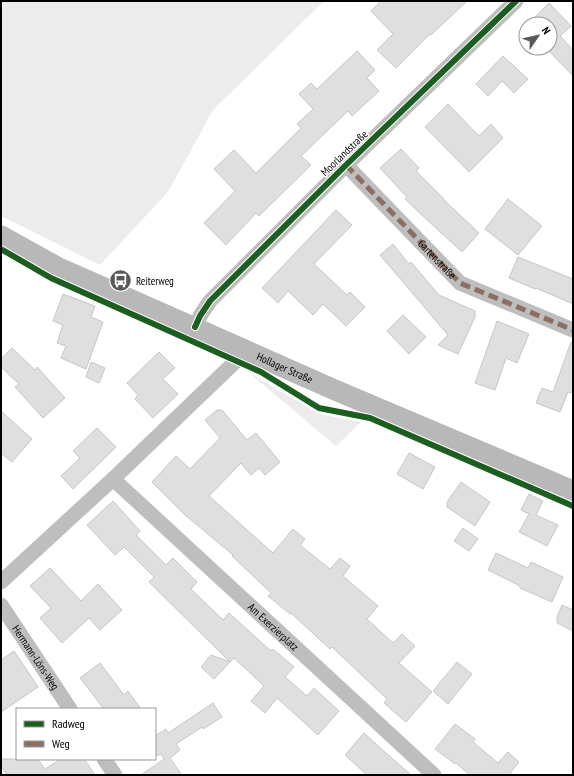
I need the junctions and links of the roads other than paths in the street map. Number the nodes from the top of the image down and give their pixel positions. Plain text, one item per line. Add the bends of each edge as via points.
1 (516, 1) edge
2 (346, 165) junction
3 (1, 236) edge
4 (195, 327) junction
5 (573, 330) edge
6 (242, 349) junction
7 (113, 479) junction
8 (573, 491) edge
9 (1, 582) edge
10 (1, 605) edge
11 (69, 708) edge
12 (105, 760) edge
13 (115, 775) edge
14 (434, 775) edge

1 - 2 street, Moorlandstraße
2 - 4 street, Moorlandstraße via 210,301
2 - 5 street, Gartenstraße via 460,283
3 - 4 main road, Hollager Straße via 57,267
4 - 6 main road, Hollager Straße
6 - 7 street via 236,361
6 - 8 main road, Hollager Straße
7 - 9 street
7 - 14 street, Am Exerzierplatz
10 - 11 street, Hermann-Löns-Weg
12 - 13 street

